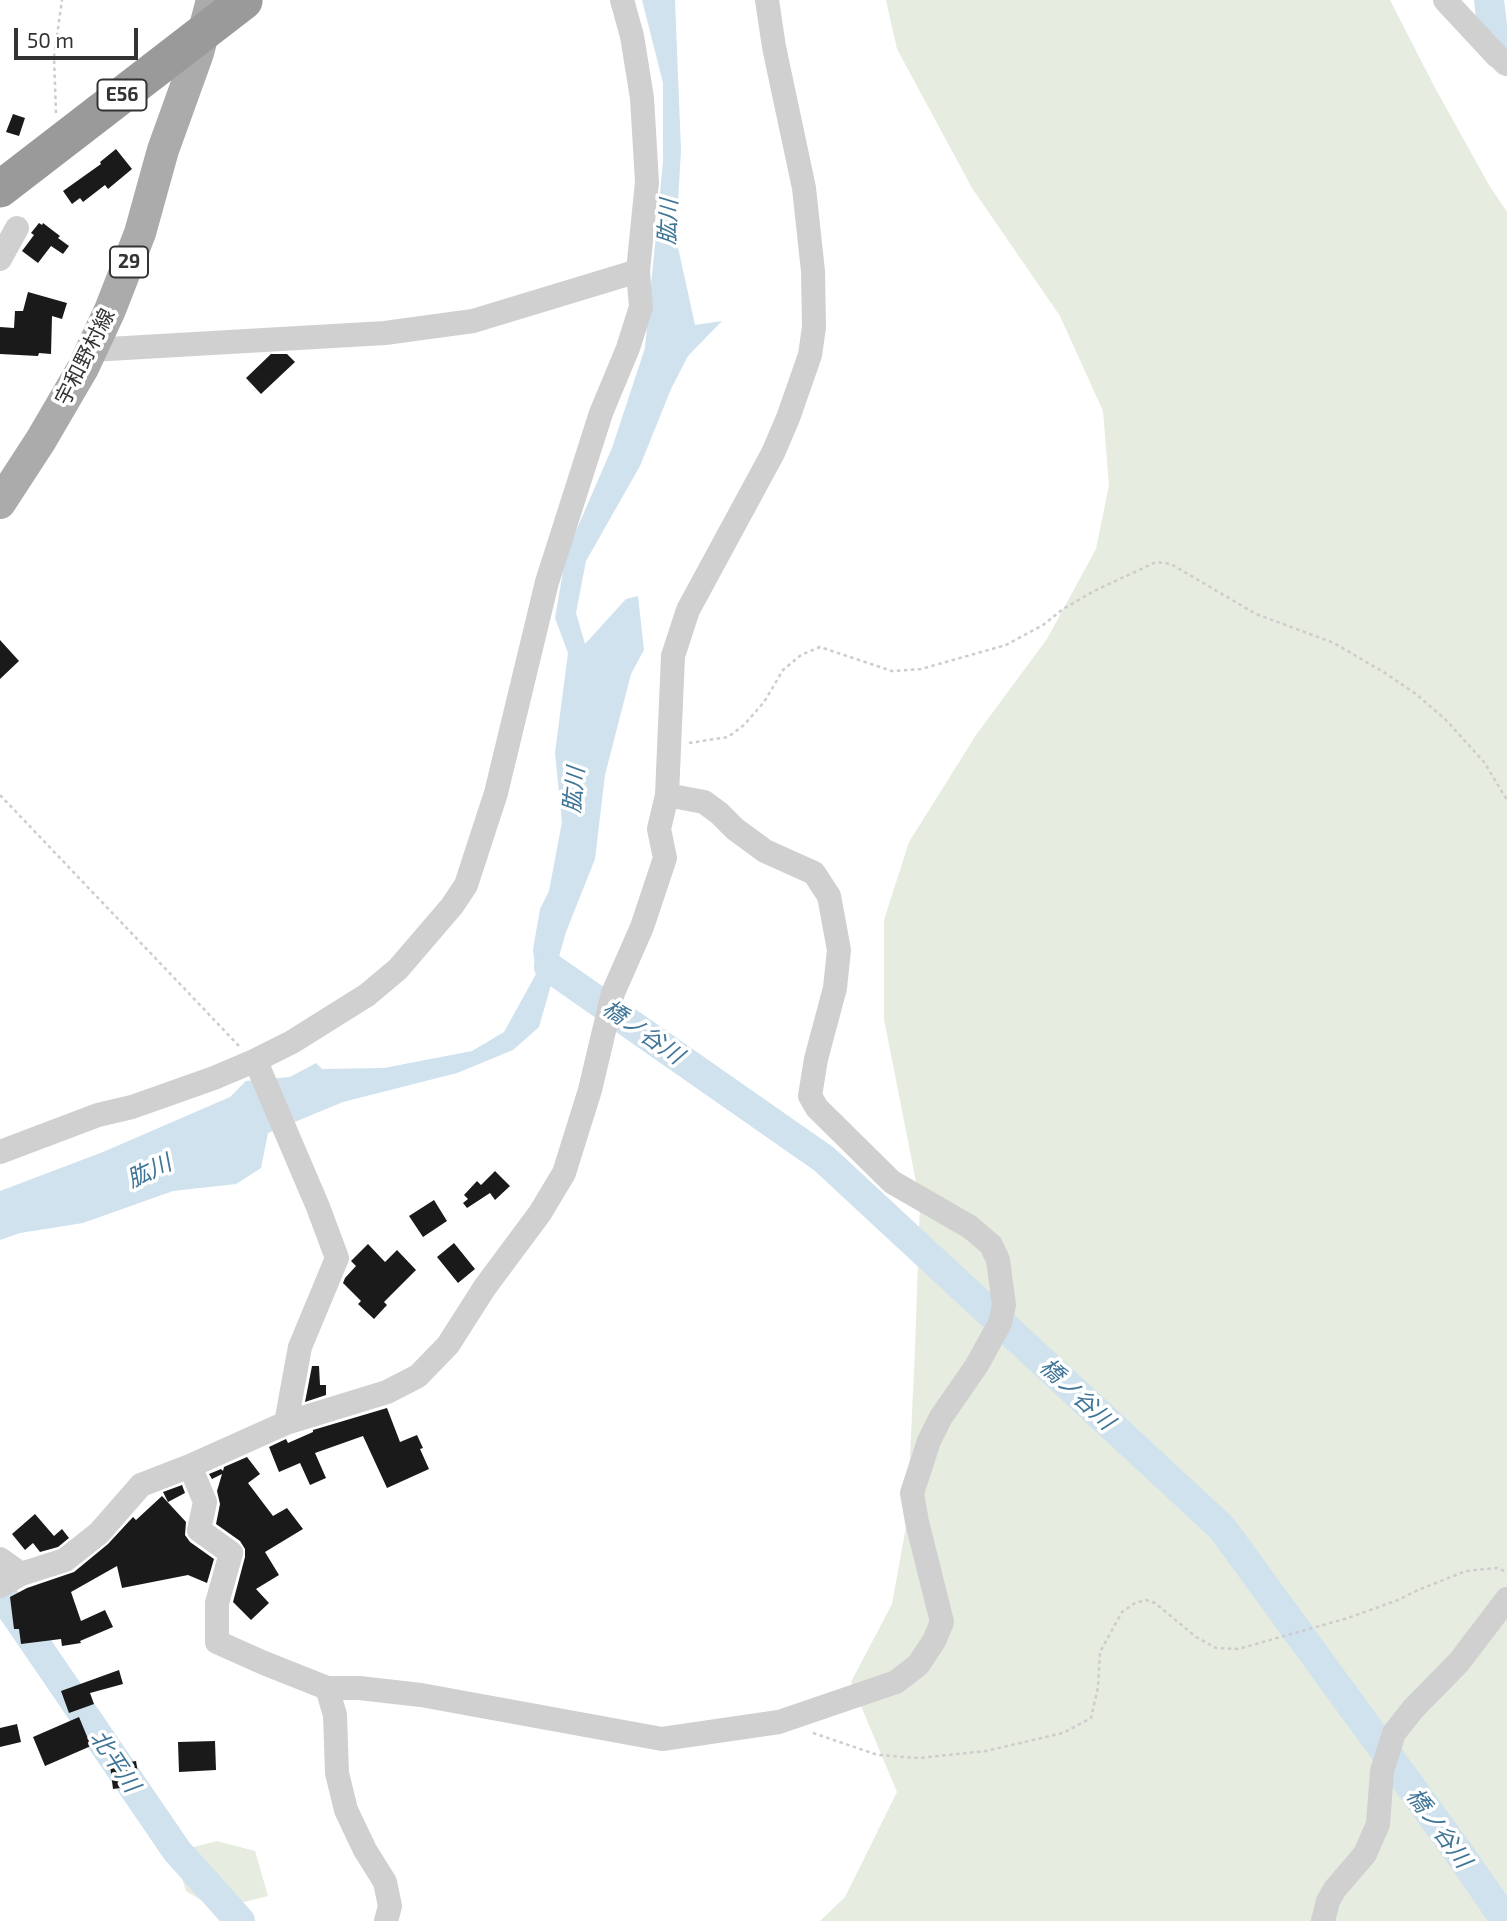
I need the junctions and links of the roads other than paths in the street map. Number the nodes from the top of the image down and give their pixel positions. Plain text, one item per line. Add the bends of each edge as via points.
1 (622, 0) edge
2 (767, 0) edge
3 (1445, 0) edge
4 (228, 1) edge
5 (1507, 64) edge
6 (0, 189) edge
7 (17, 228) dead end
8 (0, 259) edge
9 (638, 271) junction
10 (91, 350) junction
11 (0, 503) edge
12 (667, 794) junction
13 (257, 1066) junction
14 (0, 1152) edge
15 (286, 1423) junction
16 (190, 1466) junction
17 (0, 1559) edge
18 (10, 1581) edge
19 (1507, 1599) edge
20 (327, 1688) junction
21 (386, 1921) edge
22 (1323, 1921) edge

1 - 9 street via 642,98 647,182
2 - 12 street via 804,187 814,327 810,355 788,418 688,610 673,656
3 - 5 street
4 - 6 highway, E56, bridge
4 - 10 main road, 宇和野村線 / 29 via 198,53 163,150 140,233
7 - 8 street
9 - 10 street via 473,321 385,333
9 - 13 street via 641,307 601,413 547,582 496,793 466,885 398,969 367,995
10 - 11 main road, 宇和野村線 / 29
12 - 15 street via 659,830 665,858 613,993 564,1173 540,1213 448,1345 418,1376 387,1392
12 - 20 street via 704,802 765,851 814,873 829,896 839,950 810,1096 892,1181 970,1227 991,1245 998,1260 1004,1305 1000,1323 941,1417 912,1493 942,1622 918,1665 896,1682 779,1722 662,1739 421,1695
13 - 14 street via 98,1115
13 - 15 street via 337,1258 300,1347
15 - 16 street
16 - 18 street via 141,1485 99,1533 65,1560
16 - 20 street via 205,1502 200,1530 231,1553 217,1603 217,1642
17 - 18 street
19 - 22 street via 1459,1662 1394,1733 1381,1771 1377,1824 1364,1854 1328,1901
20 - 21 street via 335,1715 337,1773 346,1810 385,1882 390,1906

